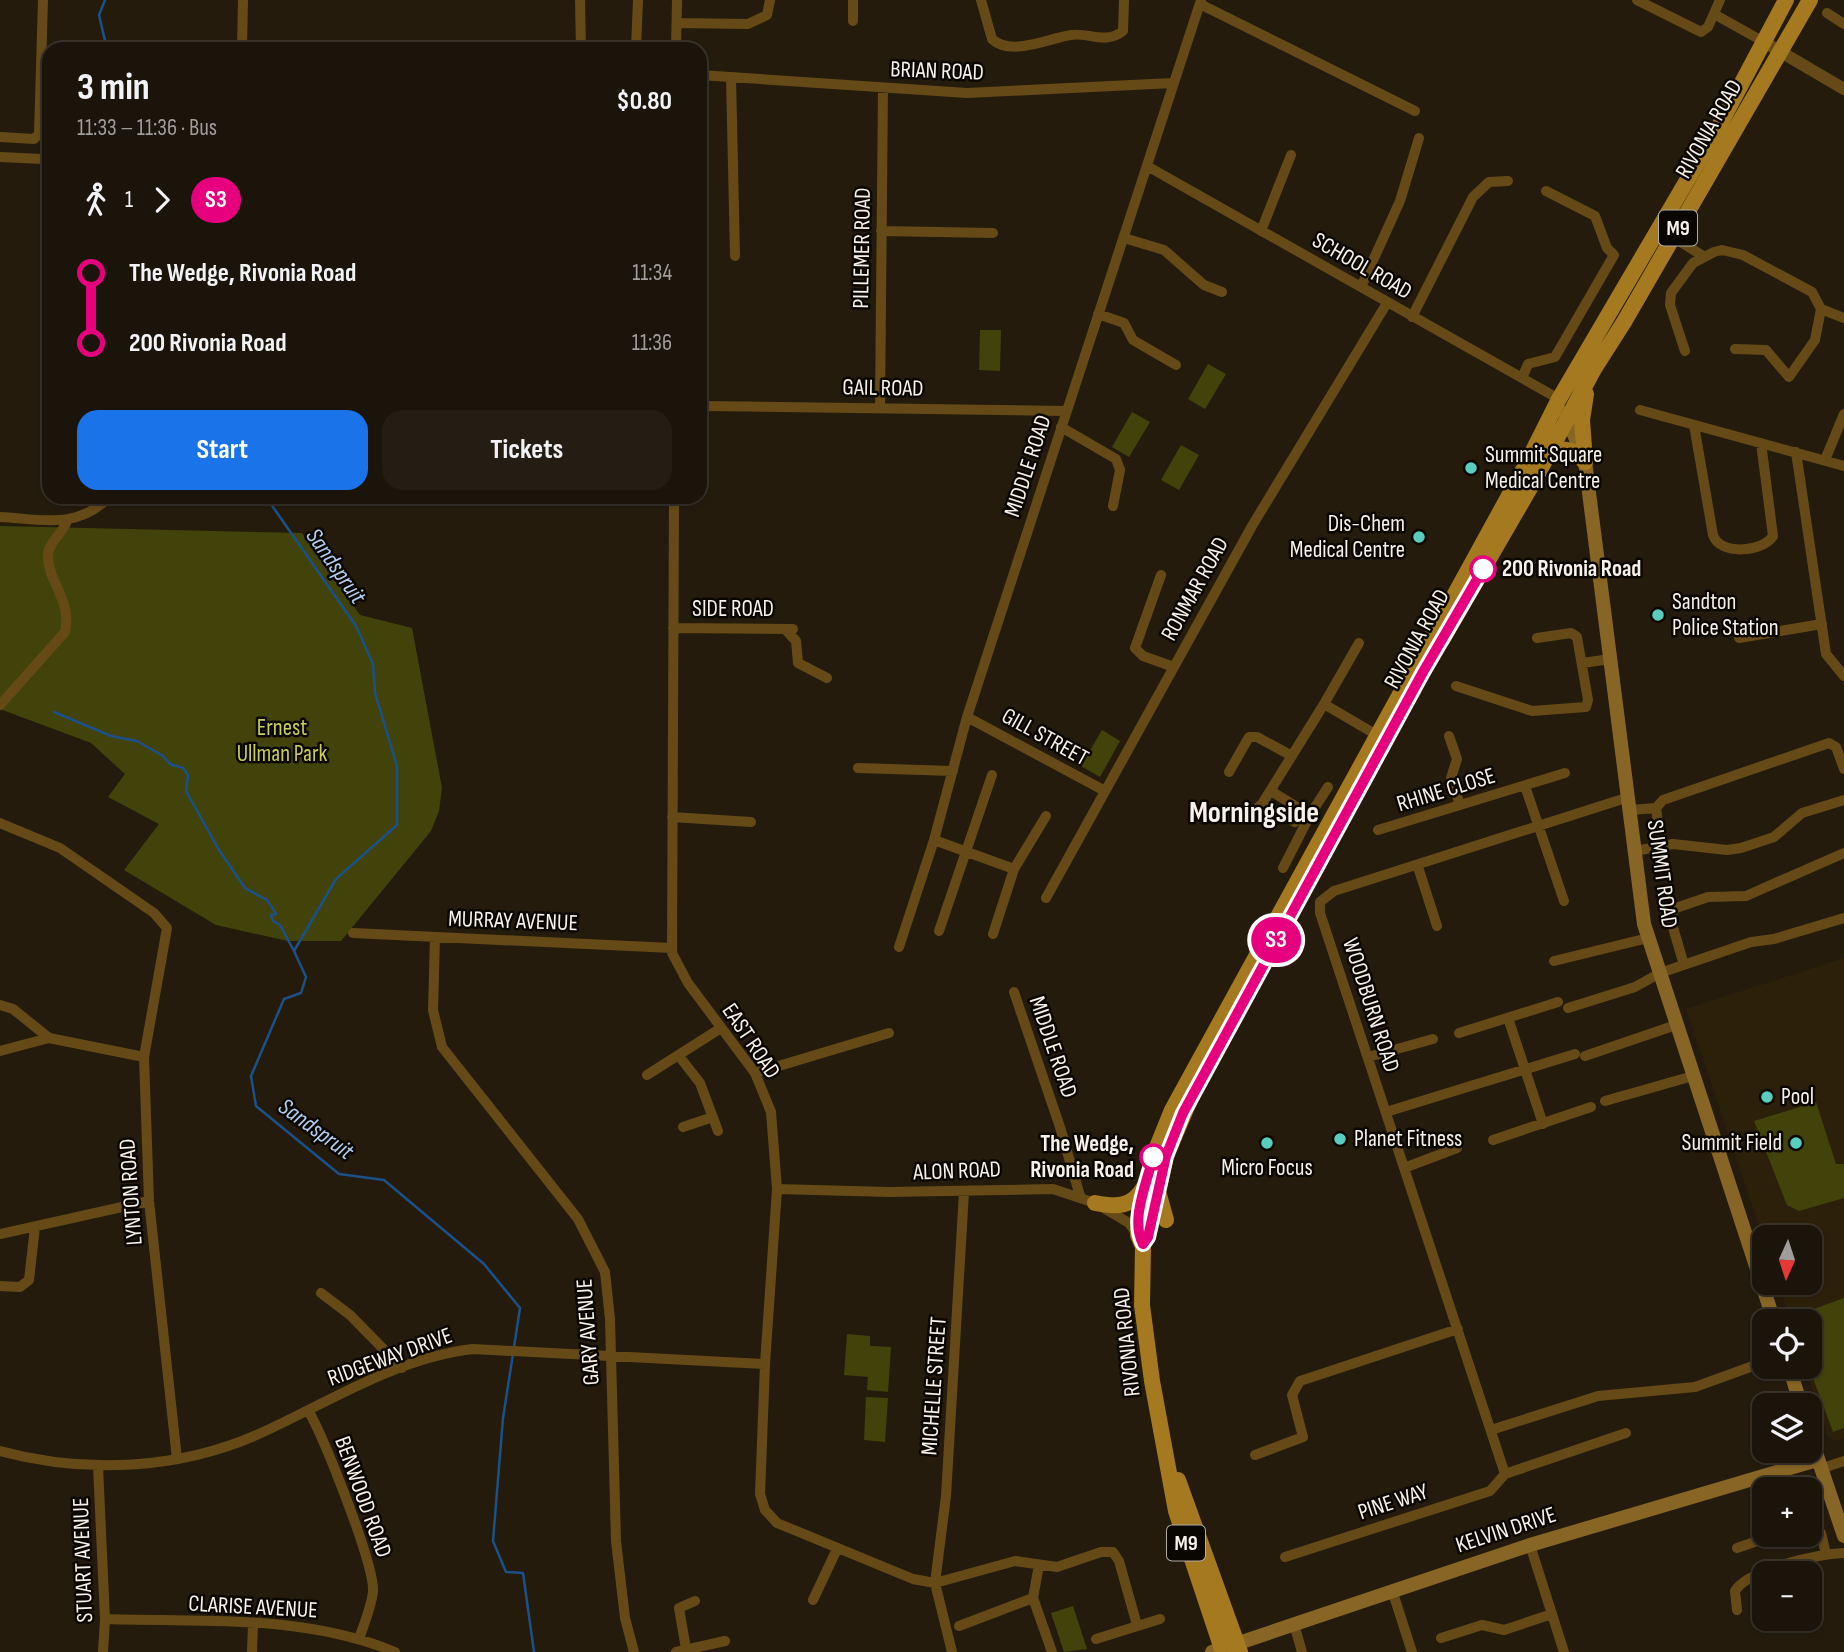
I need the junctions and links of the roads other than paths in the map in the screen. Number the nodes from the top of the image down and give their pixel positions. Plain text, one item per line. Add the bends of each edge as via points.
1 (43, 0) edge
2 (243, 0) edge
3 (580, 0) edge
4 (638, 0) edge
5 (677, 0) edge
6 (770, 0) edge
7 (853, 0) edge
8 (981, 0) edge
9 (1124, 0) edge
10 (1637, 0) edge
11 (1720, 0) edge
12 (1786, 0) edge
13 (1810, 0) edge
14 (1201, 2) edge
15 (1714, 13) junction
16 (1827, 13) dead end
17 (853, 21) dead end
18 (677, 23) junction
19 (1844, 24) edge
20 (242, 42) edge
21 (581, 42) edge
22 (636, 42) edge
23 (676, 42) edge
24 (1764, 42) junction
25 (1781, 51) junction
26 (707, 75) edge
27 (731, 77) junction
28 (1173, 83) junction
29 (883, 89) junction
30 (1844, 89) edge
31 (1415, 111) dead end
32 (0, 137) edge
33 (1419, 138) dead end
34 (1292, 155) dead end
35 (0, 158) edge
36 (42, 159) dead end
37 (1147, 166) junction
38 (1508, 181) dead end
39 (1546, 191) dead end
40 (881, 230) junction
41 (1261, 231) junction
42 (993, 233) dead end
43 (1673, 237) junction
44 (1124, 238) junction
45 (735, 256) dead end
46 (1703, 256) junction
47 (1361, 287) junction
48 (1222, 292) dead end
49 (1387, 303) junction
50 (1821, 309) junction
51 (1098, 314) junction
52 (1412, 317) junction
53 (1844, 318) edge
54 (1735, 349) dead end
55 (1685, 351) dead end
56 (1176, 365) dead end
57 (1594, 369) junction
58 (1522, 378) junction
59 (1559, 399) junction
60 (707, 406) edge
61 (880, 407) junction
62 (1640, 410) dead end
63 (1066, 411) junction
64 (1844, 414) edge
65 (1567, 419) junction
66 (1694, 425) junction
67 (1061, 427) junction
68 (1761, 443) junction
69 (1548, 452) junction
70 (1796, 452) junction
71 (1825, 460) junction
72 (1585, 462) junction
73 (1844, 466) edge
74 (100, 504) edge
75 (674, 504) edge
76 (1113, 506) dead end
77 (0, 517) edge
78 (67, 521) junction
79 (1161, 575) dead end
80 (1475, 582) junction
81 (1457, 590) junction
82 (1822, 624) junction
83 (673, 628) junction
84 (1538, 638) dead end
85 (1739, 638) dead end
86 (1359, 643) dead end
87 (1611, 659) junction
88 (1583, 663) junction
89 (1174, 667) junction
90 (1844, 676) edge
91 (827, 678) dead end
92 (1456, 686) dead end
93 (1324, 704) junction
94 (0, 705) edge
95 (967, 717) junction
96 (1449, 736) dead end
97 (1383, 738) junction
98 (1292, 757) junction
99 (858, 768) dead end
100 (1844, 769) edge
101 (953, 771) junction
102 (1229, 772) dead end
103 (1565, 773) dead end
104 (992, 775) dead end
105 (1525, 786) junction
106 (1328, 787) dead end
107 (1271, 791) junction
108 (1105, 792) junction
109 (1844, 800) edge
110 (1262, 804) junction
111 (1629, 804) junction
112 (1460, 806) junction
113 (1656, 808) junction
114 (1046, 816) dead end
115 (1310, 816) junction
116 (672, 817) junction
117 (1245, 820) dead end
118 (751, 822) dead end
119 (1296, 822) dead end
120 (0, 823) edge
121 (1539, 828) junction
122 (1378, 830) dead end
123 (934, 840) junction
124 (1661, 846) junction
125 (965, 851) junction
126 (1635, 851) junction
127 (1844, 853) edge
128 (1418, 867) junction
129 (1283, 868) dead end
130 (1014, 869) junction
131 (1046, 898) dead end
132 (1564, 901) dead end
133 (1844, 918) edge
134 (1437, 926) dead end
135 (939, 931) dead end
136 (353, 933) dead end
137 (993, 934) dead end
138 (435, 937) junction
139 (1648, 938) junction
140 (899, 947) dead end
141 (671, 948) junction
142 (1555, 961) dead end
143 (1685, 965) junction
144 (1660, 973) junction
145 (1014, 992) dead end
146 (1558, 1002) dead end
147 (0, 1005) edge
148 (1568, 1008) dead end
149 (1508, 1018) junction
150 (1676, 1026) junction
151 (721, 1027) junction
152 (888, 1033) dead end
153 (1459, 1033) dead end
154 (49, 1038) junction
155 (1433, 1039) dead end
156 (0, 1051) edge
157 (679, 1056) junction
158 (144, 1057) junction
159 (1368, 1057) junction
160 (1525, 1069) junction
161 (755, 1073) junction
162 (647, 1075) dead end
163 (1693, 1076) junction
164 (1605, 1101) dead end
165 (1591, 1107) dead end
166 (1387, 1112) junction
167 (713, 1117) junction
168 (1543, 1124) junction
169 (683, 1127) dead end
170 (718, 1131) dead end
171 (1493, 1140) dead end
172 (1457, 1148) dead end
173 (1404, 1168) junction
174 (1152, 1185) junction
175 (777, 1189) junction
176 (964, 1192) junction
177 (1080, 1196) junction
178 (149, 1201) junction
179 (1095, 1203) junction
180 (34, 1227) junction
181 (1145, 1229) junction
182 (0, 1234) edge
183 (0, 1286) edge
184 (321, 1293) dead end
185 (1770, 1309) edge
186 (1458, 1329) junction
187 (611, 1357) junction
188 (765, 1364) junction
189 (1752, 1366) edge
190 (402, 1368) junction
191 (308, 1410) junction
192 (1491, 1430) junction
193 (1626, 1433) dead end
194 (1162, 1435) junction
195 (0, 1451) edge
196 (1255, 1455) dead end
197 (177, 1459) junction
198 (1844, 1461) edge
199 (1819, 1464) junction
200 (99, 1466) junction
201 (1505, 1474) junction
202 (1844, 1536) edge
203 (1822, 1537) edge
204 (1752, 1543) edge
205 (1530, 1545) junction
206 (1737, 1548) dead end
207 (837, 1549) junction
208 (1844, 1553) edge
209 (1826, 1554) junction
210 (1285, 1558) dead end
211 (1039, 1565) junction
212 (935, 1583) junction
213 (1392, 1590) junction
214 (1033, 1598) junction
215 (813, 1600) dead end
216 (695, 1601) dead end
217 (1737, 1610) dead end
218 (1552, 1614) junction
219 (105, 1619) junction
220 (1160, 1619) dead end
221 (253, 1624) junction
222 (1294, 1624) junction
223 (1137, 1625) junction
224 (959, 1626) dead end
225 (1441, 1638) dead end
226 (359, 1639) junction
227 (1096, 1639) dead end
228 (724, 1641) dead end
229 (1239, 1648) edge
230 (681, 1651) edge
231 (1219, 1651) edge
232 (103, 1652) edge
233 (252, 1652) edge
234 (395, 1652) edge
235 (634, 1652) edge
236 (952, 1652) edge
237 (1052, 1652) edge
238 (1302, 1652) edge
239 (1412, 1652) edge
240 (1564, 1652) edge

1 - 32 street via 39,134 34,139
2 - 20 street
3 - 21 street
4 - 22 street
5 - 18 street
6 - 18 street via 767,15 748,24
7 - 17 street
8 - 9 street via 992,39 1006,46 1072,34 1118,36 1123,31
10 - 15 street via 1696,31 1708,27
11 - 15 street
12 - 24 main road, RIVONIA ROAD / M9
13 - 25 main road, RIVONIA ROAD / M9
14 - 28 street, MIDDLE ROAD
14 - 31 street
15 - 24 street
16 - 19 street
18 - 23 street
24 - 25 street
24 - 59 main road, RIVONIA ROAD / M9
25 - 30 street
25 - 43 main road, RIVONIA ROAD / M9
26 - 27 street, BRIAN ROAD
27 - 29 street, BRIAN ROAD
27 - 45 street
28 - 29 street, BRIAN ROAD via 1008,92
28 - 37 street, MIDDLE ROAD
29 - 40 street, PILLEMER ROAD
33 - 47 street via 1400,201
34 - 41 street
35 - 36 street
37 - 41 street, SCHOOL ROAD
37 - 44 street, MIDDLE ROAD
38 - 52 street via 1489,182 1473,197
39 - 58 street via 1595,216 1606,248 1614,255 1555,357 1528,364
40 - 42 street
40 - 61 street, PILLEMER ROAD
41 - 47 street, SCHOOL ROAD
43 - 46 street
43 - 57 main road, RIVONIA ROAD / M9
44 - 48 street via 1164,250 1204,285
44 - 51 street, MIDDLE ROAD
46 - 50 street via 1722,250 1743,255 1812,292
46 - 55 street via 1671,293 1670,304
47 - 49 street, SCHOOL ROAD
49 - 52 street, SCHOOL ROAD
49 - 89 street, RONMAR ROAD via 1252,526
50 - 53 street
50 - 54 street via 1815,340 1789,377 1766,350
51 - 56 street via 1124,323 1133,340
51 - 63 street, MIDDLE ROAD
52 - 58 street, SCHOOL ROAD
57 - 65 main road, RIVONIA ROAD / M9
57 - 72 main road via 1582,413
58 - 59 street, SCHOOL ROAD
59 - 65 main road, SUMMIT ROAD
59 - 81 main road, RIVONIA ROAD / M9
60 - 61 street, GAIL ROAD
61 - 63 street, GAIL ROAD
62 - 66 street
63 - 67 street, MIDDLE ROAD
64 - 71 street
65 - 69 main road, RIVONIA ROAD / M9
65 - 72 main road, SUMMIT ROAD
66 - 68 street
66 - 68 street via 1713,535 1724,547 1757,546 1773,536
67 - 76 street via 1116,459 1120,470
67 - 95 street, MIDDLE ROAD
68 - 70 street
69 - 72 main road via 1572,450
69 - 80 main road, RIVONIA ROAD / M9
70 - 71 street
70 - 82 street
71 - 73 street
72 - 87 main road, SUMMIT ROAD
74 - 78 street
75 - 83 street, EAST ROAD
77 - 78 street
78 - 94 street via 48,553 64,602 65,632
79 - 89 street via 1135,648 1143,656
80 - 81 main road
80 - 97 main road, RIVONIA ROAD / M9
81 - 97 main road, RIVONIA ROAD / M9
82 - 85 street
82 - 90 street via 1826,654
83 - 91 street, SIDE ROAD via 789,629 796,641 798,663
83 - 116 street, EAST ROAD
84 - 88 street via 1575,634
86 - 93 street
87 - 88 street
87 - 111 main road, SUMMIT ROAD
88 - 92 street via 1588,700 1583,708 1532,711
89 - 108 street, RONMAR ROAD
93 - 97 street
93 - 98 street
95 - 101 street, MIDDLE ROAD
95 - 108 street, GILL STREET
96 - 112 street via 1457,759 1451,778
97 - 174 main road, RIVONIA ROAD / M9 via 1183,1113
98 - 102 street via 1250,737
98 - 107 street
99 - 101 street
100 - 113 street via 1836,747 1829,743 1664,800
101 - 123 street, MIDDLE ROAD
103 - 105 street, RHINE CLOSE
104 - 125 street
105 - 112 street, RHINE CLOSE
105 - 121 street, RHINE CLOSE
106 - 115 street
107 - 110 street
107 - 115 street
108 - 131 street, RONMAR ROAD
109 - 124 street via 1802,813 1779,834 1741,848
110 - 117 street
110 - 119 street
111 - 113 street, WOODBURN ROAD
111 - 121 street, WOODBURN ROAD
111 - 126 main road, SUMMIT ROAD
112 - 122 street, RHINE CLOSE
113 - 124 street
114 - 130 street
115 - 129 street
116 - 118 street
116 - 141 street, EAST ROAD
120 - 158 street, LYNTON ROAD via 60,848 166,923
121 - 128 street, WOODBURN ROAD
121 - 132 street, RHINE CLOSE
123 - 125 street
123 - 140 street, MIDDLE ROAD
124 - 126 street
125 - 130 street
125 - 135 street
126 - 139 main road, SUMMIT ROAD
127 - 143 street via 1746,897 1708,897 1673,909 1672,924
128 - 134 street
128 - 159 street, WOODBURN ROAD via 1334,891 1320,902
130 - 137 street
133 - 143 street
136 - 138 street, MURRAY AVENUE
138 - 141 street, MURRAY AVENUE
138 - 187 street, GARY AVENUE via 432,1001 438,1040 448,1059 578,1219 605,1272
139 - 142 street
139 - 144 main road, SUMMIT ROAD
141 - 151 street, EAST ROAD via 688,983
143 - 144 street
144 - 148 street via 1635,987
144 - 150 main road, SUMMIT ROAD
145 - 177 street, MIDDLE ROAD
146 - 149 street
147 - 154 street via 13,1009
149 - 153 street
149 - 160 street
150 - 160 street
150 - 163 main road, SUMMIT ROAD
151 - 157 street
151 - 161 street, EAST ROAD
152 - 161 street
154 - 156 street
154 - 158 street
155 - 159 street
157 - 162 street
157 - 167 street via 700,1083
158 - 178 street, LYNTON ROAD
159 - 166 street, WOODBURN ROAD
160 - 166 street
160 - 168 street
161 - 175 street, EAST ROAD via 771,1112
163 - 164 street
163 - 185 main road, SUMMIT ROAD
165 - 168 street
166 - 173 street, WOODBURN ROAD
167 - 169 street
167 - 170 street
168 - 171 street
172 - 173 street
173 - 186 street, WOODBURN ROAD
174 - 179 main road via 1126,1205
174 - 181 main road
174 - 181 main road, RIVONIA ROAD / M9
175 - 176 street, ALON ROAD
175 - 188 street, EAST ROAD
176 - 177 street, ALON ROAD via 1044,1188
176 - 212 street, MICHELLE STREET via 947,1482
177 - 179 street, ALON ROAD
178 - 180 street
178 - 197 street, LYNTON ROAD
179 - 181 street, ALON ROAD
180 - 182 street
180 - 183 street via 29,1280 20,1287
181 - 194 main road, RIVONIA ROAD / M9 via 1142,1305
184 - 190 street via 350,1315
186 - 192 street, WOODBURN ROAD
186 - 196 street via 1300,1381 1292,1395 1303,1437
187 - 188 street, RIDGEWAY DRIVE
187 - 190 street, RIDGEWAY DRIVE via 462,1350
187 - 235 street, GARY AVENUE via 617,1541 625,1618
188 - 207 street, EAST ROAD via 762,1503 777,1523
189 - 192 street via 1695,1387 1598,1396
190 - 191 street, RIDGEWAY DRIVE
191 - 197 street, RIDGEWAY DRIVE via 242,1441
191 - 226 street, BENWOOD ROAD via 371,1575 373,1591
192 - 201 street, WOODBURN ROAD
193 - 201 street, PINE WAY
194 - 229 main road, RIVONIA ROAD / M9
194 - 231 main road, RIVONIA ROAD / M9 via 1175,1511
195 - 200 street, RIDGEWAY DRIVE
197 - 200 street, RIDGEWAY DRIVE
198 - 199 street
199 - 202 main road
199 - 205 main road, KELVIN DRIVE
200 - 219 street, STUART AVENUE
201 - 210 street, PINE WAY via 1490,1491
203 - 209 street
204 - 206 street
205 - 213 main road, KELVIN DRIVE
205 - 218 street
207 - 212 street, EAST ROAD
207 - 215 street
208 - 209 street
209 - 217 street via 1744,1580 1735,1591
211 - 212 street via 1015,1561
211 - 214 street
211 - 223 street via 1062,1566 1113,1552
212 - 236 street
213 - 222 main road, KELVIN DRIVE
213 - 239 street
214 - 224 street
214 - 237 street
216 - 230 street via 679,1608
218 - 225 street via 1504,1630 1482,1625
218 - 240 street
219 - 221 street, CLARISE AVENUE
219 - 232 street, STUART AVENUE
220 - 223 street
221 - 226 street, CLARISE AVENUE via 303,1626
221 - 233 street
222 - 229 main road, KELVIN DRIVE
222 - 238 street
223 - 227 street
226 - 234 street, CLARISE AVENUE
228 - 230 street
229 - 231 main road, KELVIN DRIVE

